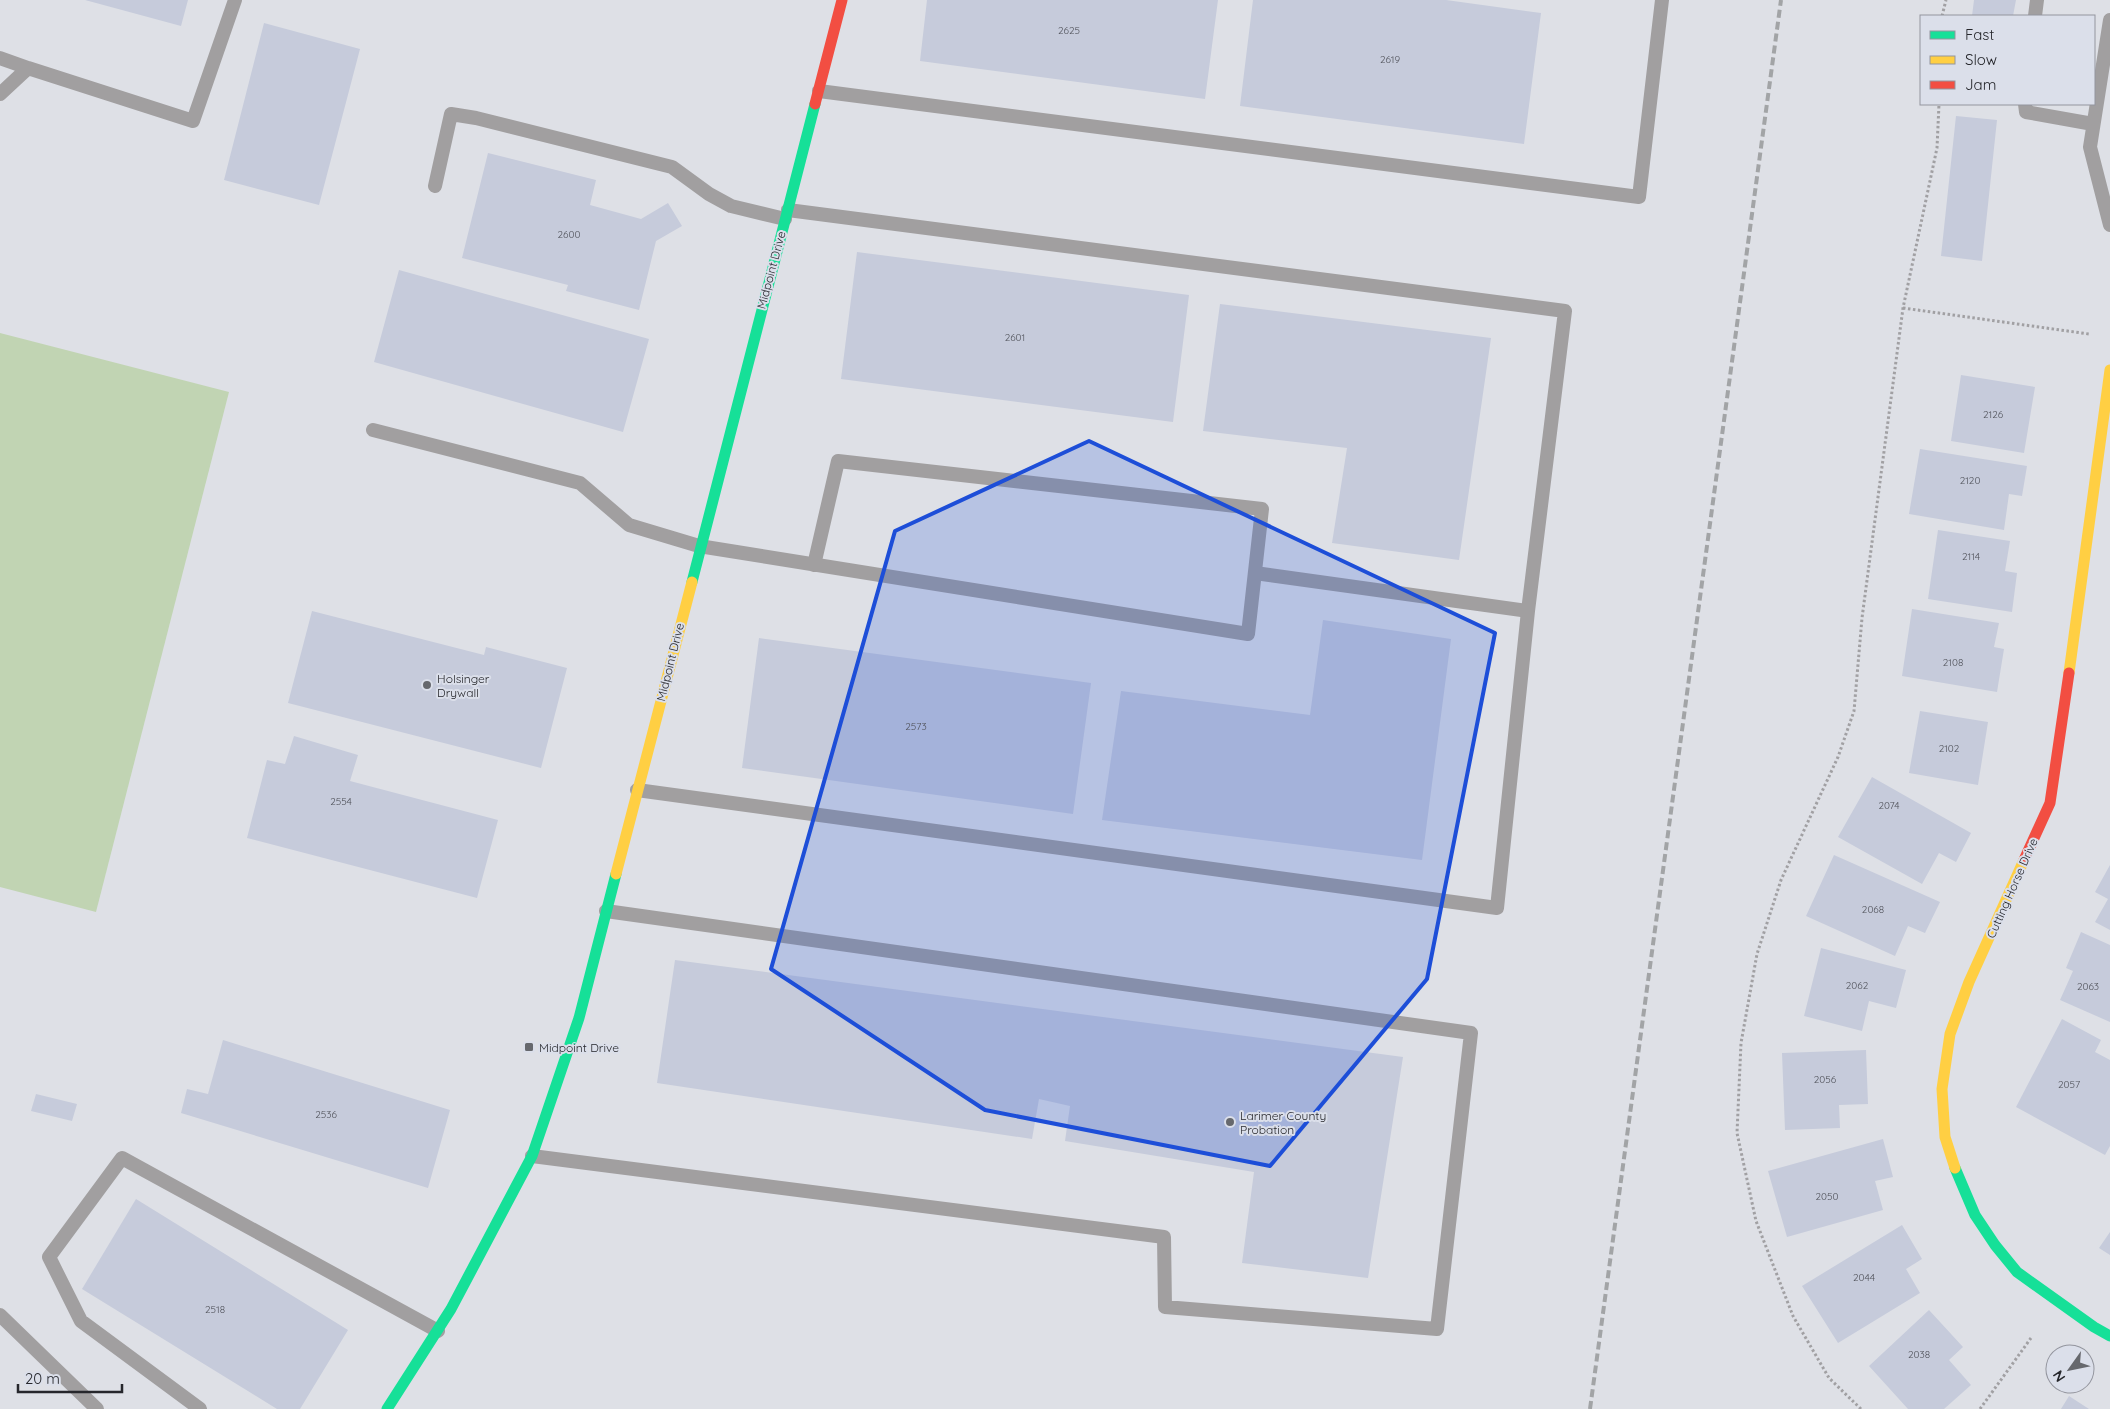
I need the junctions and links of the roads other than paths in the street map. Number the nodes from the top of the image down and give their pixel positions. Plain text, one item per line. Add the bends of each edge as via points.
1 (235, 0) edge
2 (842, 0) edge
3 (1662, 0) edge
4 (2037, 0) edge
5 (2035, 15) edge
6 (2110, 20) edge
7 (0, 58) edge
8 (28, 68) junction
9 (819, 90) junction
10 (0, 94) edge
11 (2024, 105) edge
12 (2093, 124) junction
13 (435, 186) dead end
14 (786, 215) junction
15 (2110, 225) edge
16 (2110, 370) edge
17 (2109, 383) edge
18 (373, 430) dead end
19 (699, 546) junction
20 (814, 565) junction
21 (1255, 572) junction
22 (1528, 611) junction
23 (637, 790) junction
24 (606, 911) junction
25 (532, 1156) junction
26 (0, 1315) edge
27 (438, 1331) junction
28 (2110, 1336) edge
29 (97, 1409) edge
30 (200, 1409) edge
31 (387, 1409) edge

1 - 8 lane via 192,121
2 - 9 street, Midpoint Drive
3 - 9 lane via 1639,197
4 - 5 lane
6 - 12 lane
7 - 8 lane
8 - 10 lane
9 - 14 street, Midpoint Drive
11 - 12 lane via 2026,112
12 - 15 lane via 2090,147
13 - 14 lane via 451,114 672,168 731,206
14 - 19 street, Midpoint Drive
14 - 22 lane via 1565,311
16 - 17 street, Cutting Horse Drive
17 - 28 street, Cutting Horse Drive via 2050,803 1962,999 1950,1034 1942,1089 1945,1137 1958,1178 1975,1214 1995,1245 2017,1272
18 - 19 lane via 580,483 629,525
19 - 20 lane
19 - 23 street, Midpoint Drive
20 - 21 lane via 1248,634
20 - 21 lane via 838,461 1262,509
21 - 22 lane
22 - 23 lane via 1497,908
23 - 24 street, Midpoint Drive
24 - 25 street, Midpoint Drive via 579,1018
24 - 25 lane via 1470,1033 1437,1329 1166,1307 1164,1237
25 - 27 street, Midpoint Drive
26 - 29 lane
27 - 30 lane via 122,1158 49,1257 81,1321
27 - 31 street, Midpoint Drive

